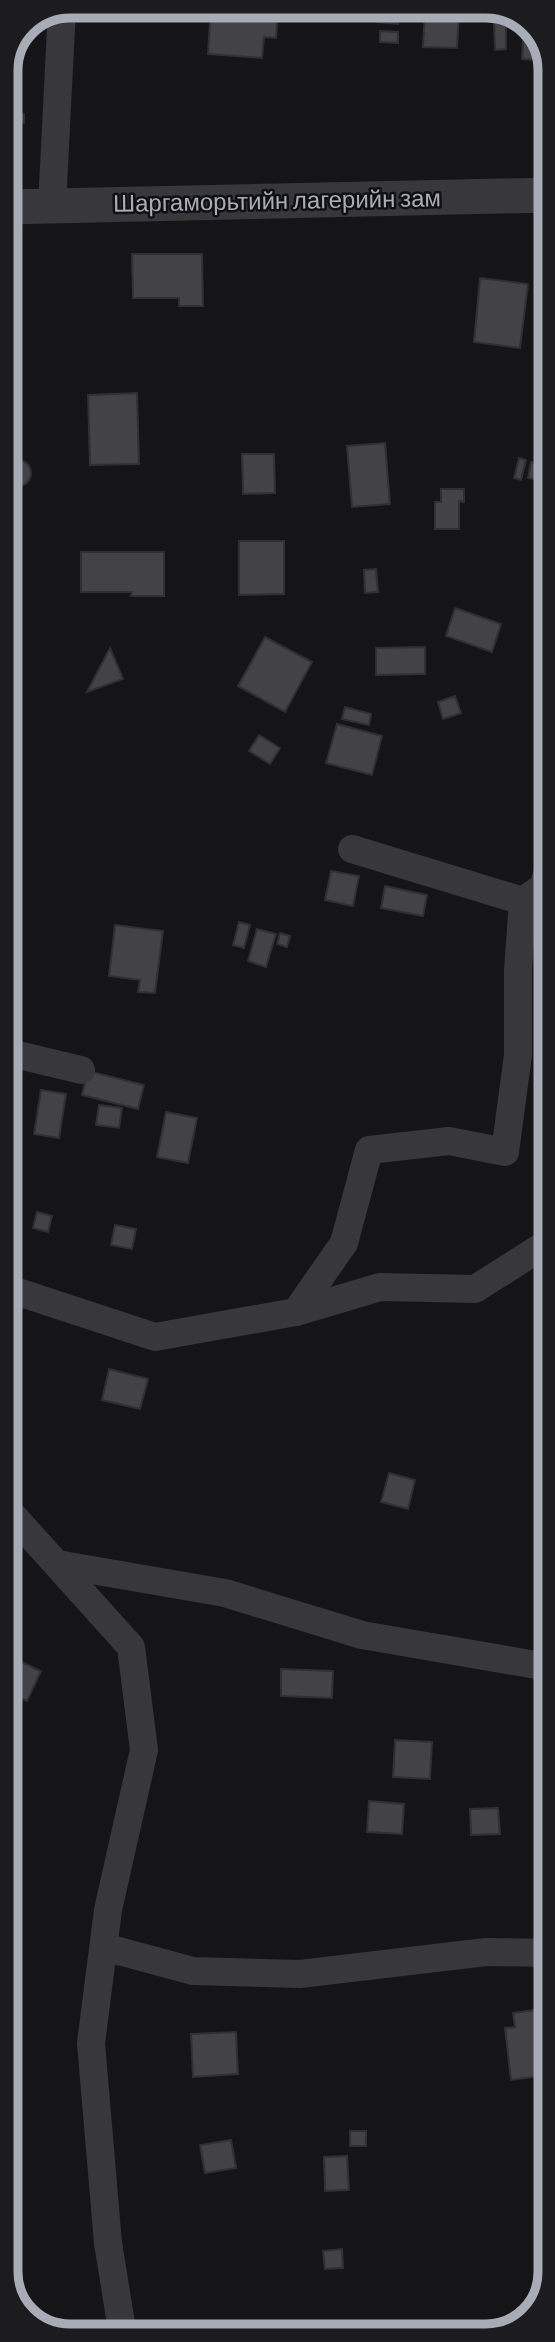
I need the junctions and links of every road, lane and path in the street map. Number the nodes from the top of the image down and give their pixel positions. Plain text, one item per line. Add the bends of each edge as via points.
1 (61, 18) edge
2 (538, 195) edge
3 (51, 206) junction
4 (18, 207) edge
5 (352, 849) dead end
6 (538, 890) edge
7 (523, 901) junction
8 (18, 1055) edge
9 (81, 1070) dead end
10 (538, 1249) edge
11 (18, 1292) edge
12 (296, 1312) junction
13 (18, 1521) edge
14 (57, 1564) junction
15 (538, 1665) edge
16 (104, 1947) junction
17 (538, 1953) edge
18 (120, 2324) edge

1 - 3 street
2 - 3 street, Шаргаморьтийн лагерийн зам
3 - 4 street, Шаргаморьтийн лагерийн зам
5 - 7 street
6 - 7 street
7 - 12 street via 518,1055 505,1152 449,1141 369,1150 344,1243
8 - 9 street
10 - 12 street via 475,1289 380,1287
11 - 12 street via 155,1337
13 - 14 street
14 - 15 street via 225,1594 362,1635
14 - 16 street via 131,1647 133,1660 144,1750
16 - 17 street via 193,1971 300,1974 486,1952
16 - 18 street via 91,2043 108,2243

